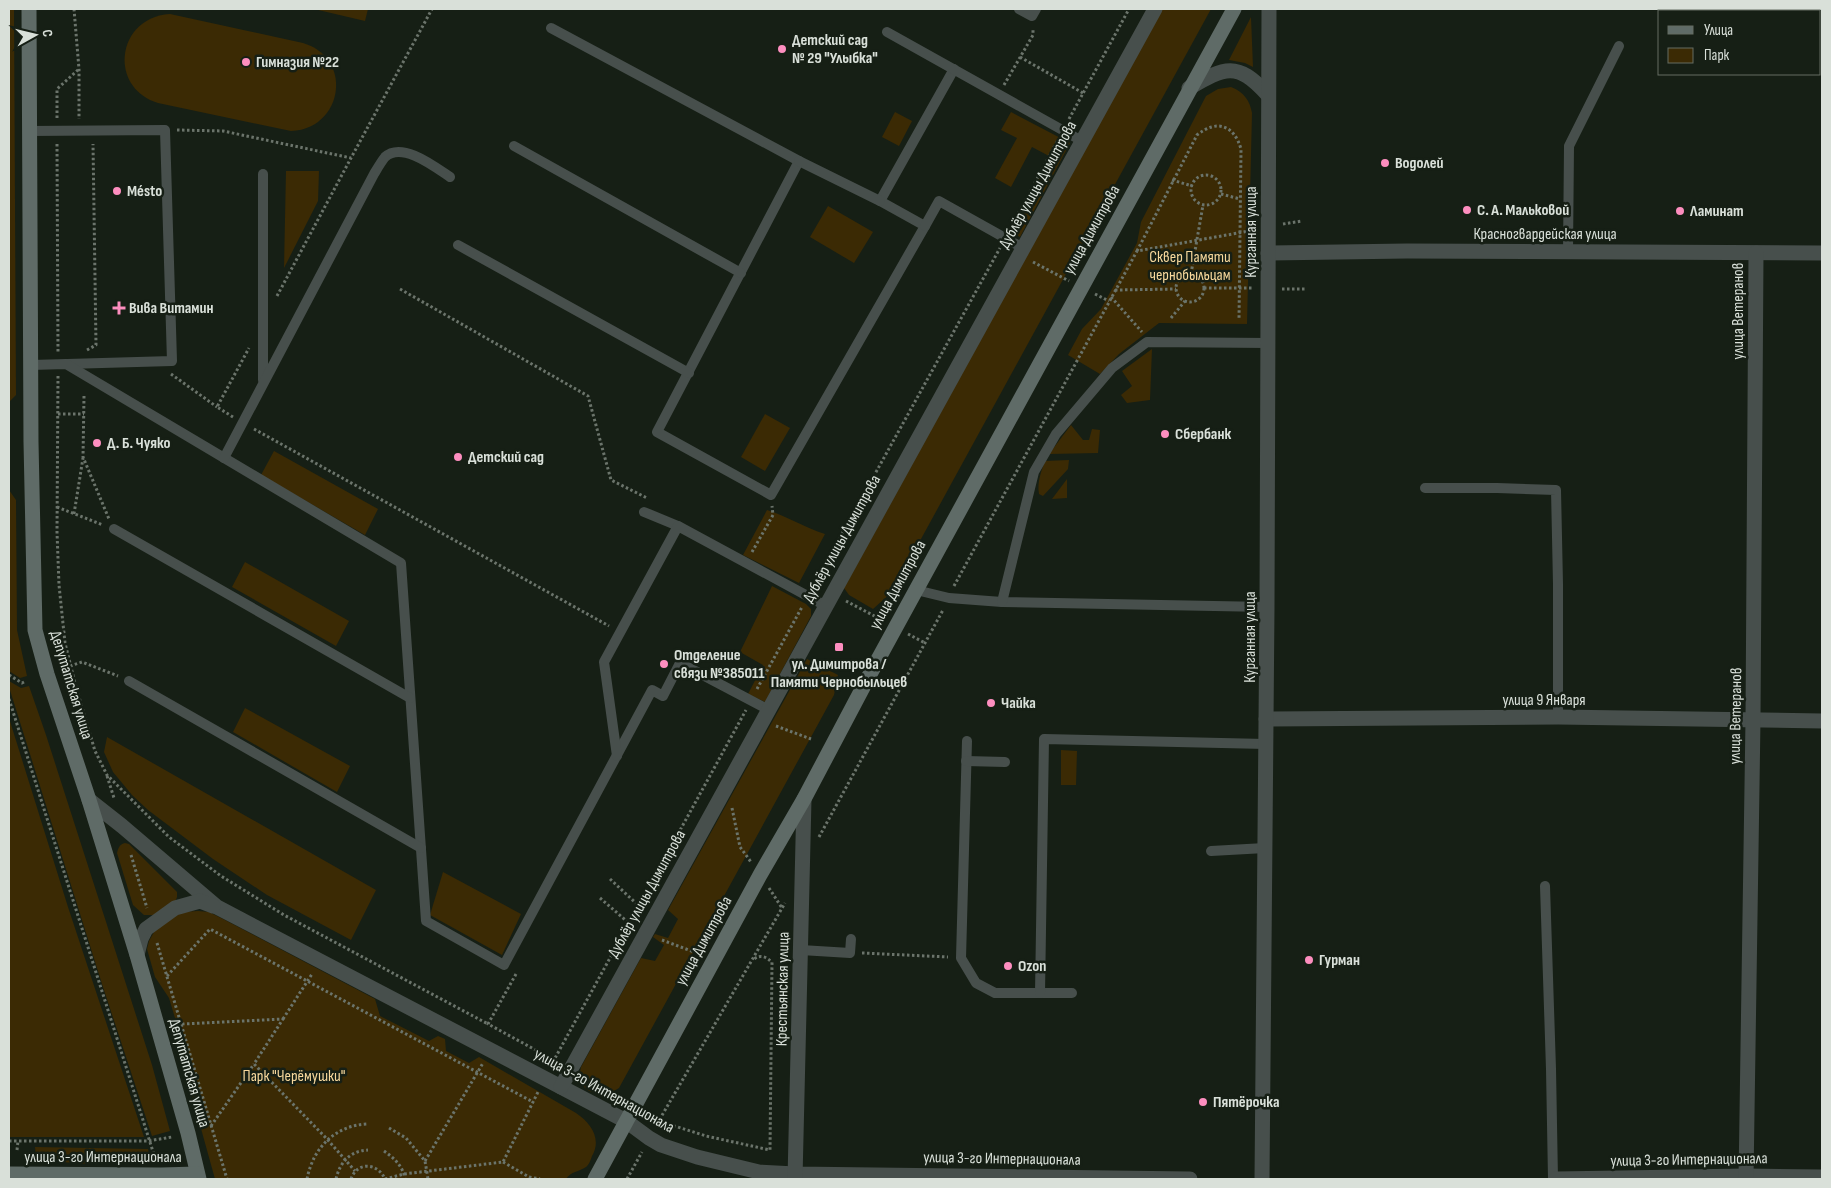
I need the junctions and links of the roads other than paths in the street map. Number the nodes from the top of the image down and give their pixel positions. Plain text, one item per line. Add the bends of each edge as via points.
1 (29, 9) edge
2 (1019, 9) edge
3 (1155, 9) edge
4 (1234, 9) edge
5 (1269, 9) edge
6 (1034, 12) edge
7 (551, 28) dead end
8 (886, 32) dead end
9 (1619, 46) dead end
10 (954, 69) junction
11 (1189, 88) junction
12 (1267, 94) junction
13 (30, 131) junction
14 (1082, 141) junction
15 (514, 146) dead end
16 (799, 161) junction
17 (263, 174) dead end
18 (450, 177) dead end
19 (880, 201) junction
20 (925, 226) junction
21 (458, 245) dead end
22 (1021, 251) junction
23 (1568, 252) junction
24 (1268, 253) junction
25 (1756, 253) junction
26 (1822, 253) edge
27 (741, 273) junction
28 (1268, 343) junction
29 (62, 364) junction
30 (31, 366) junction
31 (689, 373) junction
32 (263, 381) junction
33 (224, 458) junction
34 (1425, 488) dead end
35 (649, 514) road end
36 (678, 526) junction
37 (114, 529) road end
38 (916, 590) junction
39 (829, 600) junction
40 (1002, 602) junction
41 (1267, 607) junction
42 (129, 681) road end
43 (410, 698) junction
44 (770, 717) junction
45 (1558, 718) junction
46 (1266, 719) junction
47 (1753, 720) junction
48 (1822, 721) edge
49 (967, 741) dead end
50 (1266, 744) junction
51 (618, 756) junction
52 (966, 762) junction
53 (1005, 762) dead end
54 (804, 799) junction
55 (89, 800) junction
56 (421, 848) junction
57 (1265, 848) junction
58 (1211, 851) dead end
59 (1544, 886) dead end
60 (217, 907) junction
61 (851, 939) dead end
62 (801, 950) junction
63 (137, 955) junction
64 (1040, 993) junction
65 (1072, 993) dead end
66 (561, 1087) junction
67 (626, 1121) junction
68 (9, 1174) edge
69 (198, 1176) edge
70 (795, 1177) edge
71 (1822, 1177) edge
72 (1746, 1178) edge
73 (594, 1179) edge
74 (1190, 1179) edge
75 (1262, 1179) edge
76 (1554, 1179) edge

1 - 13 main road, Депутатская улица
2 - 6 lane
3 - 14 street, Дублёр улицы Димитрова
4 - 11 main road, улица Димитрова
5 - 12 street, Курганная улица
7 - 16 lane
8 - 10 lane
9 - 23 lane via 1569,146
10 - 14 lane
10 - 19 lane
11 - 12 street via 1219,72 1234,71 1248,76
11 - 38 main road, улица Димитрова
12 - 24 street, Курганная улица
13 - 29 lane via 164,130 172,360
13 - 30 main road, Депутатская улица
14 - 22 street, Дублёр улицы Димитрова
15 - 27 lane
16 - 19 lane
16 - 27 lane
17 - 32 lane
18 - 32 lane via 415,156 399,151 386,156
19 - 20 lane
20 - 22 lane via 939,201 1005,238
20 - 31 lane via 771,496 657,432
21 - 31 lane
22 - 39 street, Дублёр улицы Димитрова
23 - 24 street, Красногвардейская улица
23 - 25 street, Красногвардейская улица
24 - 28 street, Курганная улица
25 - 26 street, Красногвардейская улица
25 - 47 street, улица Ветеранов
27 - 31 lane
28 - 40 lane via 1146,342 1112,368 1056,434 1034,472
28 - 41 street, Курганная улица
29 - 30 lane
29 - 33 lane
30 - 55 main road, Депутатская улица via 35,630 46,674
32 - 33 lane
33 - 43 lane via 401,563
34 - 45 lane via 1556,490
35 - 36 lane
36 - 39 lane via 746,563
36 - 51 lane via 604,662
37 - 43 lane
38 - 40 lane via 949,598
38 - 54 main road, улица Димитрова
39 - 44 street, Дублёр улицы Димитрова
40 - 41 lane
41 - 46 street, Курганная улица
42 - 56 lane
43 - 56 lane
44 - 51 lane via 680,663 663,696 652,690
44 - 66 street, Дублёр улицы Димитрова via 728,784
45 - 46 street, улица 9 Января
45 - 47 street, улица 9 Января
46 - 50 street, Курганная улица
47 - 48 street, улица 9 Января
47 - 72 street, улица Ветеранов
49 - 52 lane
50 - 57 street, Курганная улица
50 - 64 lane via 1044,739 1040,762
51 - 56 lane via 504,966 426,921
52 - 53 lane
52 - 64 lane via 961,958 976,983 995,993
54 - 62 street, Крестьянская улица
54 - 67 main road, улица Димитрова
55 - 60 street, улица 3-го Интернационала
55 - 63 main road, Депутатская улица
57 - 58 lane
57 - 75 street, Курганная улица
59 - 76 lane
60 - 63 street, улица 3-го Интернационала via 200,901 175,908 146,929
60 - 66 street, улица 3-го Интернационала
61 - 62 lane via 850,952
62 - 70 street, Крестьянская улица
63 - 69 main road, Депутатская улица
64 - 65 lane
66 - 67 street, улица 3-го Интернационала
67 - 70 street, улица 3-го Интернационала via 649,1138 697,1157
67 - 73 main road, улица Димитрова
68 - 69 main road, улица 3-го Интернационала
70 - 74 street, улица 3-го Интернационала
71 - 72 street, улица 3-го Интернационала
72 - 76 street, улица 3-го Интернационала

